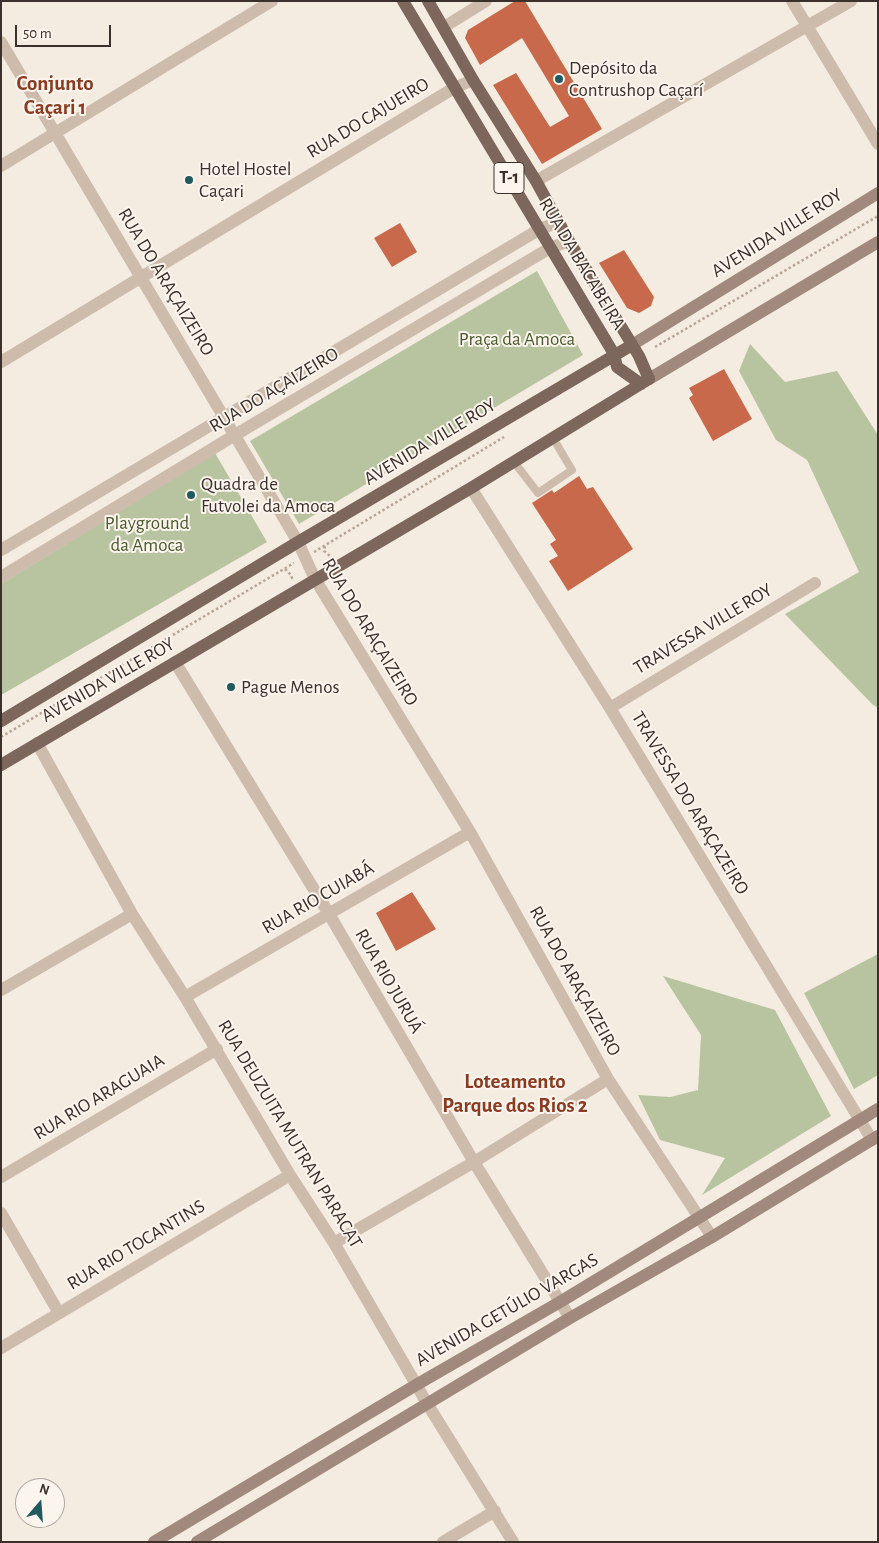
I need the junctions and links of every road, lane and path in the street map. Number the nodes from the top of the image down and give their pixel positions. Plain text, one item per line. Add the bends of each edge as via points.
1 (272, 1) edge
2 (403, 1) edge
3 (428, 1) edge
4 (486, 1) edge
5 (792, 1) edge
6 (851, 1) edge
7 (808, 26) junction
8 (444, 27) junction
9 (1, 42) edge
10 (473, 80) junction
11 (454, 88) junction
12 (55, 132) junction
13 (878, 144) edge
14 (1, 166) edge
15 (536, 180) junction
16 (878, 193) edge
17 (878, 216) edge
18 (559, 222) junction
19 (540, 229) junction
20 (569, 241) junction
21 (878, 242) edge
22 (550, 248) junction
23 (141, 277) junction
24 (632, 345) junction
25 (614, 354) junction
26 (639, 356) junction
27 (1, 362) edge
28 (645, 382) junction
29 (224, 416) junction
30 (509, 434) dead end
31 (235, 435) junction
32 (553, 438) junction
33 (514, 462) junction
34 (471, 488) junction
35 (298, 542) junction
36 (325, 546) junction
37 (1, 550) edge
38 (304, 557) junction
39 (334, 558) dead end
40 (285, 569) junction
41 (1, 577) edge
42 (314, 579) junction
43 (815, 583) dead end
44 (292, 584) dead end
45 (176, 662) junction
46 (610, 708) junction
47 (1, 721) edge
48 (1, 737) edge
49 (37, 743) junction
50 (1, 765) edge
51 (470, 832) junction
52 (132, 914) junction
53 (329, 914) junction
54 (1, 990) edge
55 (185, 996) junction
56 (217, 1049) junction
57 (608, 1079) junction
58 (878, 1109) edge
59 (860, 1120) junction
60 (875, 1138) edge
61 (474, 1162) junction
62 (290, 1175) junction
63 (1, 1177) edge
64 (1, 1213) edge
65 (700, 1218) junction
66 (712, 1237) junction
67 (334, 1242) junction
68 (560, 1302) junction
69 (59, 1313) junction
70 (570, 1318) junction
71 (1, 1348) edge
72 (416, 1385) junction
73 (428, 1405) junction
74 (210, 1509) junction
75 (495, 1511) junction
76 (222, 1527) junction
77 (154, 1542) edge
78 (197, 1542) edge
79 (443, 1542) edge
80 (513, 1542) edge

1 - 12 street
2 - 11 main road, RUA DA BACABEIRA / T-1
3 - 8 main road, RUA DA BACABEIRA / T-1
4 - 8 street
5 - 7 street
6 - 7 street
7 - 13 street
7 - 15 street
8 - 10 main road, RUA DA BACABEIRA / T-1
9 - 12 street, RUA DO ARAÇAIZEIRO
10 - 11 street, RUA DO CAJUEIRO
10 - 15 main road, RUA DA BACABEIRA / T-1
11 - 19 main road, RUA DA BACABEIRA / T-1
11 - 23 street, RUA DO CAJUEIRO
12 - 14 street
12 - 23 street, RUA DO ARAÇAIZEIRO
15 - 18 main road, RUA DA BACABEIRA / T-1
16 - 24 main road, AVENIDA VILLE ROY
17 - 26 path
18 - 19 street, RUA DO AÇAIZEIRO
18 - 20 main road, RUA DA BACABEIRA / T-1
19 - 22 main road, RUA DA BACABEIRA / T-1
19 - 29 street, RUA DO AÇAIZEIRO
20 - 22 street, RUA DO AÇAIZEIRO
20 - 24 main road, RUA DA BACABEIRA / T-1
21 - 28 main road, AVENIDA VILLE ROY
22 - 25 main road, RUA DA BACABEIRA / T-1
22 - 31 street, RUA DO AÇAIZEIRO
23 - 27 street, RUA DO CAJUEIRO
23 - 29 street, RUA DO ARAÇAIZEIRO
24 - 25 main road, AVENIDA VILLE ROY
24 - 26 main road, RUA DA BACABEIRA
25 - 28 main road, RUA DA BACABEIRA via 618,367
25 - 35 main road, AVENIDA VILLE ROY
26 - 28 main road, RUA DA BACABEIRA
28 - 32 main road, AVENIDA VILLE ROY
29 - 31 street, RUA DO ARAÇAIZEIRO
29 - 37 street, RUA DO AÇAIZEIRO
30 - 36 path
31 - 35 street, RUA DO ARAÇAIZEIRO
31 - 41 street, RUA DO AÇAIZEIRO
32 - 33 main road, AVENIDA VILLE ROY
32 - 33 lane via 572,470 538,493
33 - 34 main road, AVENIDA VILLE ROY
34 - 42 main road, AVENIDA VILLE ROY
34 - 46 street, TRAVESSA DO ARAÇAZEIRO
35 - 38 street, RUA DO ARAÇAIZEIRO
35 - 47 main road, AVENIDA VILLE ROY
36 - 38 path
36 - 39 path via 326,554
38 - 40 path
38 - 42 street, RUA DO ARAÇAIZEIRO
40 - 44 path via 291,575
40 - 48 path
42 - 45 main road, AVENIDA VILLE ROY
42 - 51 street, RUA DO ARAÇAIZEIRO
43 - 46 street, TRAVESSA VILLE ROY
45 - 49 main road, AVENIDA VILLE ROY
45 - 53 street, RUA RIO JURUÁ
46 - 59 street, TRAVESSA DO ARAÇAZEIRO
49 - 50 main road, AVENIDA VILLE ROY
49 - 52 street, RUA DEUZUITA MUTRAN PARACAT
51 - 53 street, RUA RIO CUIABÁ
51 - 57 street, RUA DO ARAÇAIZEIRO
52 - 54 street
52 - 55 street, RUA DEUZUITA MUTRAN PARACAT
53 - 55 street, RUA RIO CUIABÁ
53 - 61 street, RUA RIO JURUÁ
55 - 56 street, RUA DEUZUITA MUTRAN PARACAT
56 - 62 street, RUA DEUZUITA MUTRAN PARACAT
56 - 63 street, RUA RIO ARAGUAIA
57 - 61 street
57 - 65 street, RUA DO ARAÇAIZEIRO
58 - 59 main road, AVENIDA GETÚLIO VARGAS
59 - 60 street, TRAVESSA DO ARAÇAZEIRO
59 - 65 main road, AVENIDA GETÚLIO VARGAS
60 - 66 main road, AVENIDA GETÚLIO VARGAS
61 - 67 street
61 - 68 street, RUA RIO JURUÁ
62 - 67 street, RUA DEUZUITA MUTRAN PARACAT
62 - 69 street, RUA RIO TOCANTINS
64 - 69 street
65 - 66 street, RUA DO ARAÇAIZEIRO
65 - 68 main road, AVENIDA GETÚLIO VARGAS
66 - 70 main road, AVENIDA GETÚLIO VARGAS
67 - 72 street, RUA DEUZUITA MUTRAN PARACAT
68 - 70 street, RUA RIO JURUÁ
68 - 72 main road, AVENIDA GETÚLIO VARGAS
69 - 71 street, RUA RIO TOCANTINS
70 - 73 main road, AVENIDA GETÚLIO VARGAS
72 - 73 street, RUA DEUZUITA MUTRAN PARACAT
72 - 74 main road, AVENIDA GETÚLIO VARGAS
73 - 75 street, RUA DEUZUITA MUTRAN PARACAT
73 - 76 main road, AVENIDA GETÚLIO VARGAS
74 - 76 main road
74 - 77 main road, AVENIDA GETÚLIO VARGAS
75 - 79 street
75 - 80 street, RUA DEUZUITA MUTRAN PARACAT
76 - 78 main road, AVENIDA GETÚLIO VARGAS

